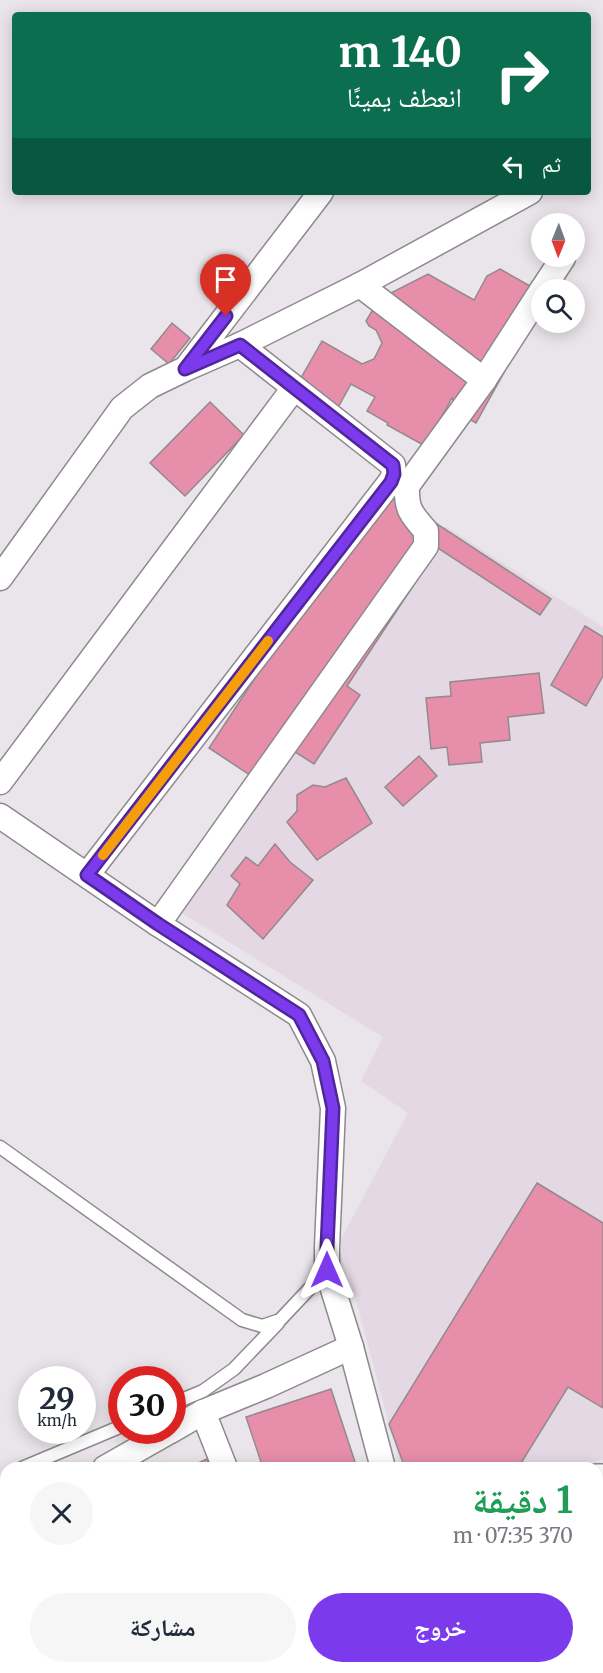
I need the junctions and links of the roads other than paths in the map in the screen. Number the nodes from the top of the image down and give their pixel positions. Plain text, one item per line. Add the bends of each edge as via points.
1 (319, 195) edge
2 (525, 195) edge
3 (360, 285) junction
4 (531, 307) edge
5 (240, 345) junction
6 (185, 369) junction
7 (484, 380) junction
8 (294, 388) junction
9 (0, 578) edge
10 (0, 782) edge
11 (0, 816) edge
12 (87, 875) junction
13 (158, 924) junction
14 (0, 1147) edge
15 (327, 1270) junction
16 (280, 1320) junction
17 (351, 1347) junction
18 (186, 1398) edge
19 (203, 1412) junction
20 (186, 1422) edge
21 (108, 1432) edge
22 (147, 1444) edge
23 (36, 1462) edge
24 (115, 1462) edge
25 (223, 1462) edge
26 (380, 1462) edge

1 - 6 street
2 - 3 street
3 - 5 street
3 - 7 street
4 - 7 street
5 - 6 street
5 - 8 street
6 - 9 street via 150,386 122,408
7 - 13 street via 407,486 406,501 426,531 426,546
8 - 10 street
8 - 12 street via 393,465 391,482
11 - 12 street
12 - 13 street
13 - 15 street via 299,1015 323,1061 333,1108
14 - 16 lane via 242,1320 262,1326
15 - 16 lane
15 - 17 street
16 - 18 lane via 234,1369
17 - 19 street
17 - 26 street
19 - 20 street
19 - 25 street
21 - 23 lane
22 - 24 street

